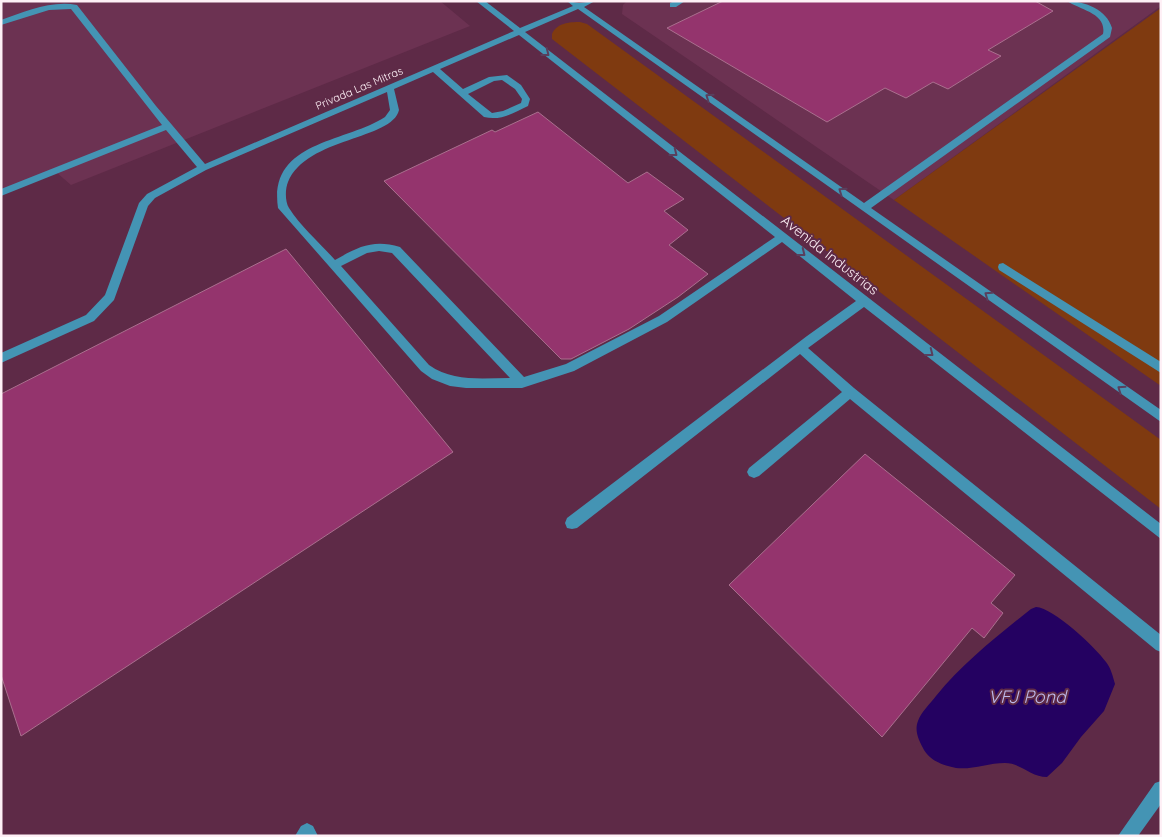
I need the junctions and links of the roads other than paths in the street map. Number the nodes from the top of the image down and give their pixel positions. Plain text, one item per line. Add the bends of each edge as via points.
1 (480, 1) edge
2 (591, 1) edge
3 (681, 1) edge
4 (1071, 1) edge
5 (575, 4) edge
6 (673, 5) dead end
7 (1, 23) edge
8 (518, 31) junction
9 (434, 68) junction
10 (389, 87) junction
11 (462, 93) junction
12 (169, 126) junction
13 (203, 168) junction
14 (1, 193) edge
15 (865, 207) junction
16 (782, 237) junction
17 (333, 266) junction
18 (1003, 267) dead end
19 (864, 302) junction
20 (801, 348) junction
21 (1, 358) edge
22 (1161, 368) edge
23 (522, 383) junction
24 (850, 392) junction
25 (1161, 417) edge
26 (754, 472) dead end
27 (572, 523) dead end
28 (1161, 533) edge
29 (1161, 645) edge
30 (1161, 789) edge
31 (304, 836) edge
32 (310, 836) edge
33 (1127, 836) edge

1 - 8 street, Avenida Industrias
2 - 5 street, Privada Las Mitras
3 - 6 street
4 - 15 street via 1108,23 1107,35
5 - 8 street, Privada Las Mitras
15 -> 5 street
7 - 12 street via 54,6 74,7
8 - 9 street, Privada Las Mitras
8 -> 16 street, Avenida Industrias
9 - 10 street, Privada Las Mitras
9 - 11 street
10 - 13 street, Privada Las Mitras
10 - 17 street via 395,106 393,115 386,121 302,156 292,166 281,187 283,208
11 - 11 street via 493,117 525,104 526,99 518,87 504,77
12 - 13 street
12 - 14 street
13 - 21 street, Privada Las Mitras via 151,196 143,205 110,297 90,318
25 -> 15 street
16 -> 19 street, Avenida Industrias
16 - 23 street via 663,319 570,368
17 - 23 street via 425,368 436,376 466,383
17 - 23 street via 368,248 388,246 396,250
18 - 22 street
19 - 20 street
19 -> 28 street, Avenida Industrias
20 - 24 street
20 - 27 street
24 - 26 street
24 - 29 street
30 - 33 street
31 - 32 street via 307,832

